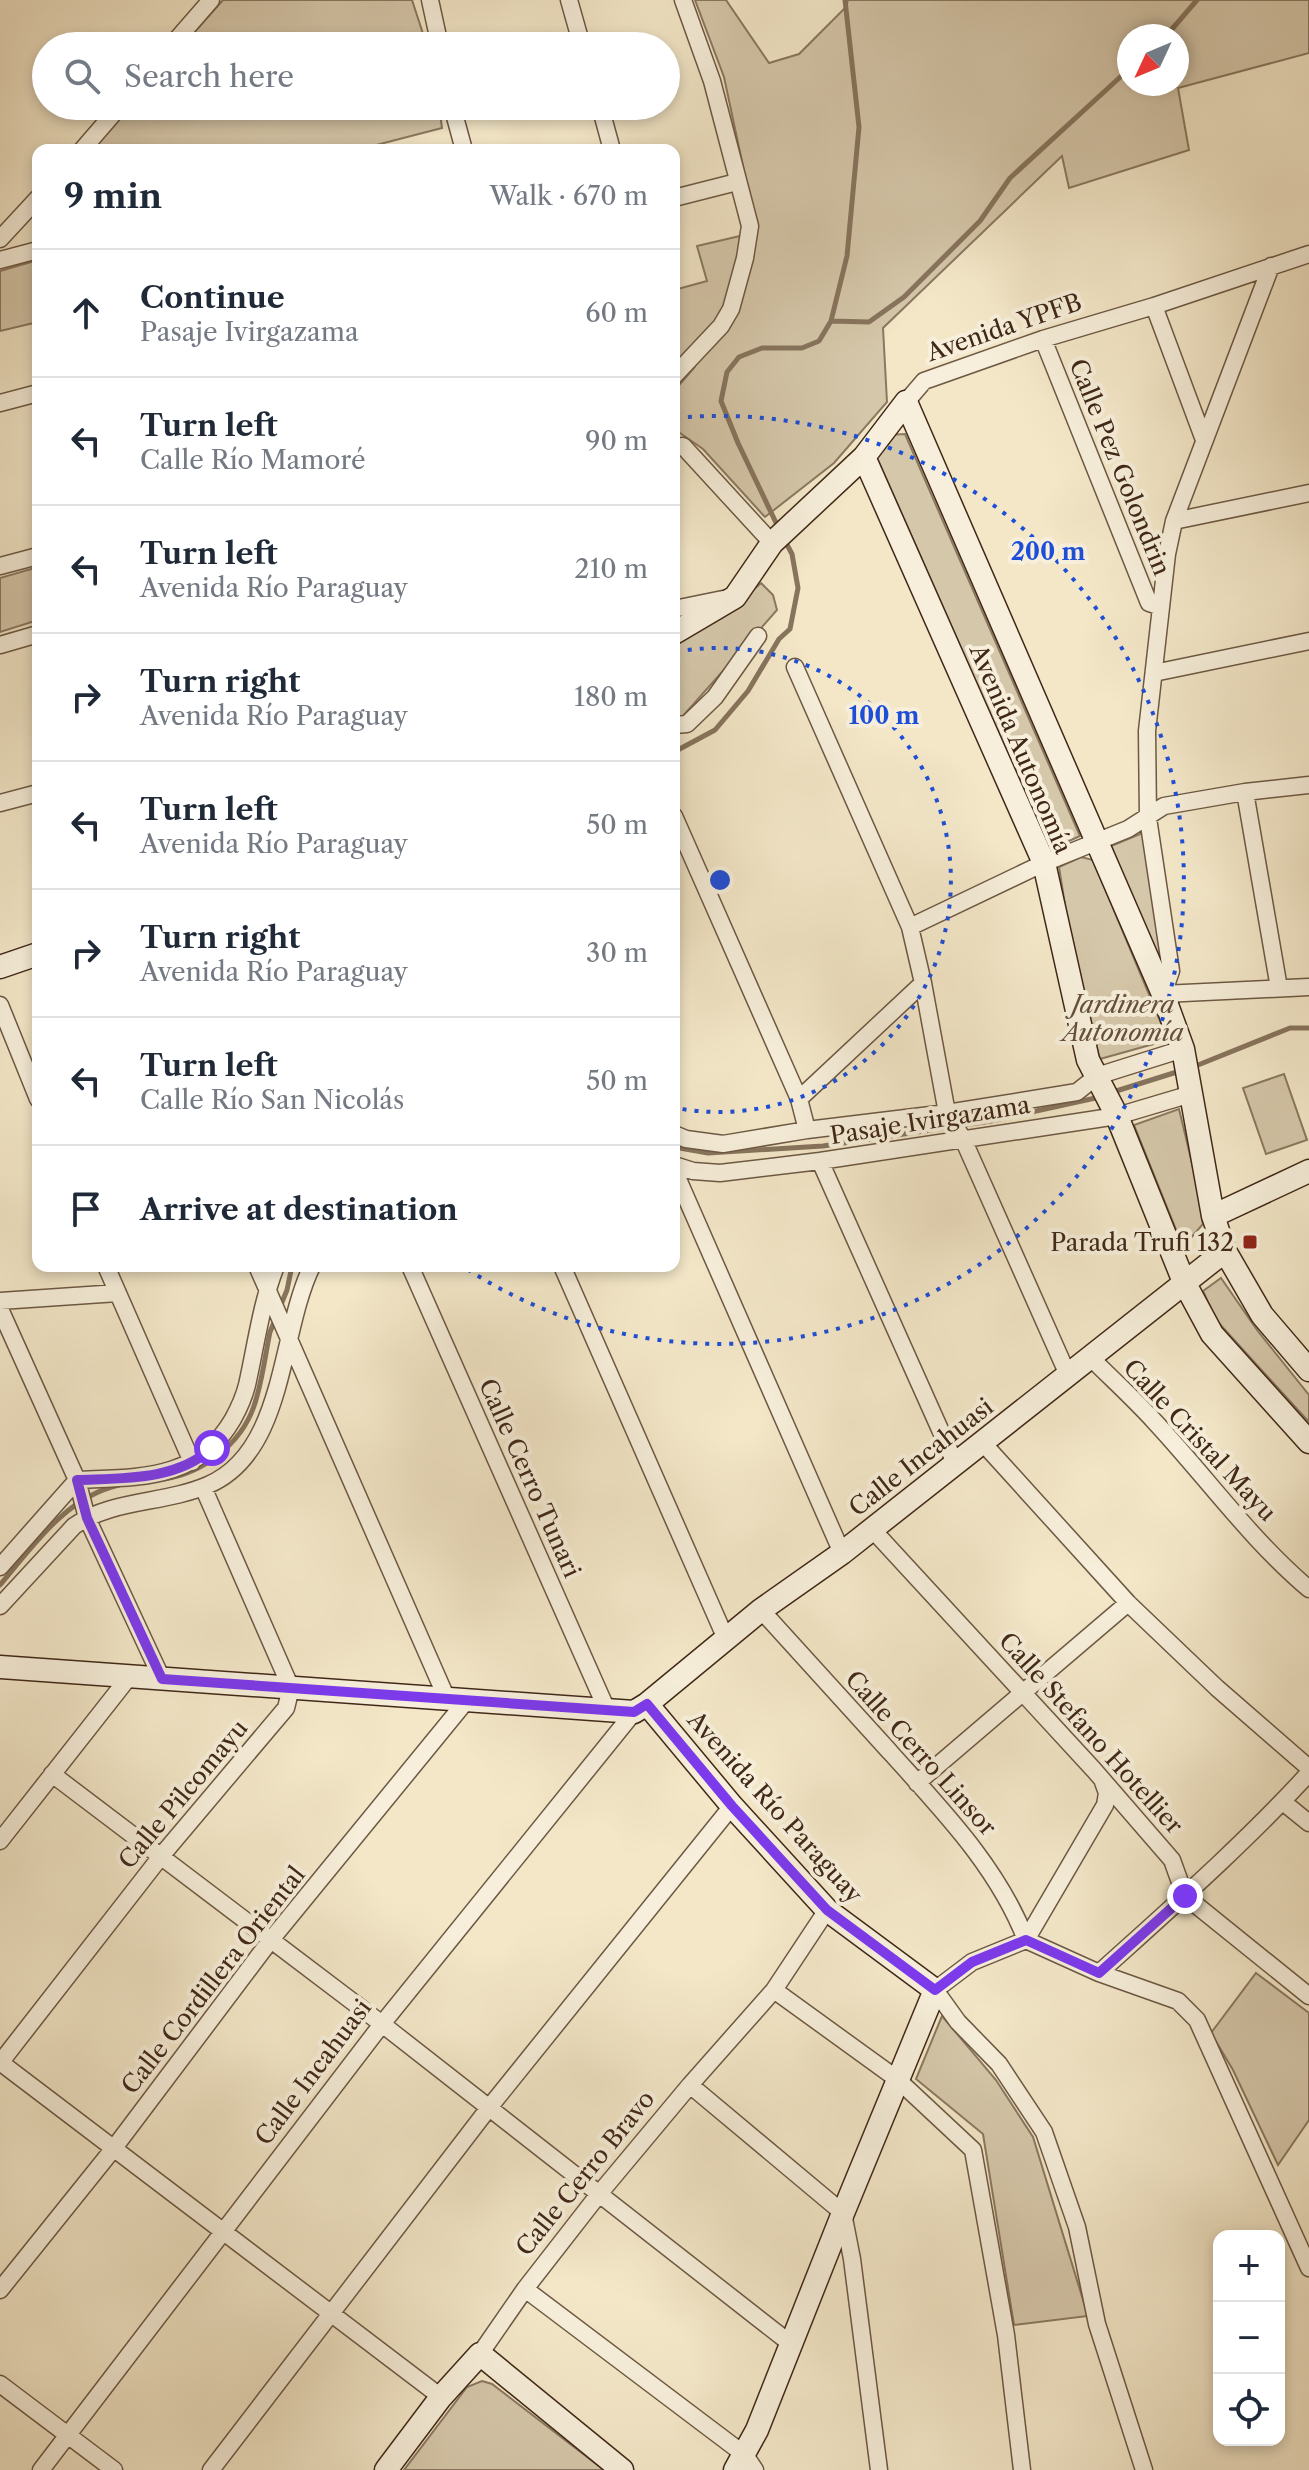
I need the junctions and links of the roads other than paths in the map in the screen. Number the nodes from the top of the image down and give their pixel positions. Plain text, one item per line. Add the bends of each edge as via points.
1 (211, 0) edge
2 (430, 0) edge
3 (569, 0) edge
4 (683, 0) edge
5 (183, 32) edge
6 (437, 32) edge
7 (578, 32) edge
8 (108, 120) edge
9 (456, 120) edge
10 (604, 120) edge
11 (87, 144) edge
12 (462, 144) edge
13 (610, 144) edge
14 (737, 182) junction
15 (680, 196) edge
16 (32, 204) edge
17 (0, 239) edge
18 (32, 252) edge
19 (1309, 254) edge
20 (0, 260) edge
21 (1271, 266) junction
22 (1154, 306) junction
23 (1043, 339) junction
24 (680, 370) edge
25 (32, 395) edge
26 (906, 402) junction
27 (0, 403) edge
28 (1204, 440) junction
29 (680, 446) edge
30 (864, 457) junction
31 (1309, 493) edge
32 (1174, 521) junction
33 (779, 536) junction
34 (32, 558) edge
35 (0, 566) edge
36 (735, 597) junction
37 (1161, 607) junction
38 (680, 608) edge
39 (680, 629) edge
40 (32, 636) edge
41 (758, 636) dead end
42 (1309, 641) edge
43 (0, 645) edge
44 (795, 667) dead end
45 (1154, 673) junction
46 (680, 725) edge
47 (1309, 785) edge
48 (1245, 792) junction
49 (32, 795) edge
50 (0, 803) edge
51 (1148, 818) junction
52 (680, 830) edge
53 (1096, 841) junction
54 (1044, 863) junction
55 (910, 927) junction
56 (32, 956) edge
57 (0, 967) edge
58 (923, 983) junction
59 (1309, 987) edge
60 (1279, 988) junction
61 (1163, 994) junction
62 (0, 1005) edge
63 (1183, 1049) junction
64 (1097, 1076) junction
65 (32, 1084) edge
66 (1191, 1094) junction
67 (799, 1099) junction
68 (947, 1113) junction
69 (1117, 1116) junction
70 (807, 1130) junction
71 (680, 1136) edge
72 (963, 1139) junction
73 (820, 1161) junction
74 (680, 1169) edge
75 (1309, 1171) edge
76 (680, 1182) edge
77 (1213, 1216) junction
78 (1225, 1251) junction
79 (109, 1272) edge
80 (260, 1272) edge
81 (275, 1272) edge
82 (310, 1272) edge
83 (413, 1272) edge
84 (565, 1272) edge
85 (1184, 1282) junction
86 (118, 1293) junction
87 (270, 1296) junction
88 (0, 1301) edge
89 (0, 1309) edge
90 (289, 1339) junction
91 (1090, 1357) junction
92 (1309, 1370) edge
93 (1068, 1375) junction
94 (982, 1442) junction
95 (1309, 1442) edge
96 (192, 1462) junction
97 (955, 1463) junction
98 (77, 1480) junction
99 (203, 1487) junction
100 (87, 1518) junction
101 (872, 1529) junction
102 (842, 1553) junction
103 (0, 1567) edge
104 (1309, 1589) edge
105 (1128, 1603) junction
106 (0, 1606) edge
107 (761, 1610) junction
108 (726, 1639) junction
109 (0, 1667) edge
110 (129, 1677) junction
111 (162, 1679) junction
112 (291, 1688) junction
113 (1023, 1693) junction
114 (457, 1700) junction
115 (640, 1708) junction
116 (607, 1710) junction
117 (1309, 1770) edge
118 (52, 1774) junction
119 (1103, 1782) junction
120 (917, 1783) junction
121 (1283, 1802) junction
122 (732, 1806) junction
123 (1309, 1823) edge
124 (0, 1841) edge
125 (162, 1855) junction
126 (1185, 1896) junction
127 (827, 1910) junction
128 (1026, 1940) junction
129 (270, 1941) junction
130 (1099, 1973) junction
131 (774, 1990) junction
132 (935, 1990) junction
133 (1309, 1996) edge
134 (382, 2024) junction
135 (0, 2062) edge
136 (897, 2079) junction
137 (690, 2085) junction
138 (488, 2109) junction
139 (114, 2148) junction
140 (599, 2194) junction
141 (843, 2213) junction
142 (224, 2232) junction
143 (1309, 2268) edge
144 (525, 2289) junction
145 (0, 2290) edge
146 (331, 2313) junction
147 (791, 2344) junction
148 (480, 2354) junction
149 (0, 2384) edge
150 (441, 2397) junction
151 (68, 2435) junction
152 (745, 2465) edge
153 (41, 2470) edge
154 (114, 2470) edge
155 (211, 2470) edge
156 (386, 2470) edge
157 (622, 2470) edge
158 (879, 2470) edge
159 (1022, 2470) edge
160 (1144, 2470) edge

1 - 5 street
2 - 6 street
3 - 7 street
4 - 14 street via 712,81
8 - 11 street
9 - 12 street
10 - 13 street
14 - 15 street
14 - 24 street via 750,226 731,309
16 - 17 street
18 - 20 street
19 - 21 street, Avenida YPFB
21 - 22 street, Avenida YPFB
21 - 28 street
22 - 23 street, Avenida YPFB
22 - 28 street
23 - 26 street, Avenida YPFB via 924,381
23 - 37 street, Calle Pez Golondrin via 1149,603
25 - 27 street
26 - 30 street, Avenida YPFB
26 - 53 street, Avenida Autonomía
28 - 32 street
29 - 33 street
30 - 33 street, Avenida YPFB
30 - 54 street, Avenida Autonomía
31 - 32 street
32 - 37 street
33 - 36 street, Avenida YPFB
34 - 35 street
36 - 38 street
36 - 39 street
37 - 45 street
40 - 43 street
41 - 46 street via 715,697
42 - 45 street
44 - 55 street
45 - 51 street via 1147,731
47 - 48 street
48 - 51 street via 1164,806
48 - 60 street
49 - 50 street
51 - 53 street
51 - 61 street via 1171,971
52 - 67 street
53 - 54 street
53 - 61 street, Avenida Autonomía
54 - 55 street
54 - 64 street, Avenida Autonomía via 1088,1060
55 - 58 street
56 - 57 street
58 - 67 street
58 - 68 street
59 - 60 street
60 - 61 street
61 - 63 street, Avenida Autonomía
62 - 65 street
63 - 64 street, Pasaje Ivirgazama
63 - 66 street, Avenida Autonomía
64 - 68 street, Pasaje Ivirgazama via 1077,1092
64 - 69 street, Avenida Autonomía
66 - 69 street, Pasaje Ivirgazama
66 - 77 street, Avenida Autonomía
67 - 70 street
68 - 70 street, Pasaje Ivirgazama
68 - 72 street
69 - 72 street, Pasaje Ivirgazama
69 - 85 street, Avenida Autonomía
70 - 71 street, Pasaje Ivirgazama via 723,1144
72 - 73 street, Pasaje Ivirgazama
72 - 93 street
73 - 74 street, Pasaje Ivirgazama via 720,1173
73 - 97 street
75 - 77 street
76 - 102 street
77 - 78 street, Avenida Autonomía
78 - 85 street, Calle Incahuasi
78 - 92 street, Avenida Autonomía via 1262,1315
79 - 86 street
80 - 87 street
81 - 87 street
82 - 90 street
83 - 116 street, Calle Cerro Tunari
84 - 108 street
85 - 91 street, Calle Incahuasi
85 - 95 street, Avenida Autonomía via 1212,1334
86 - 88 street
86 - 96 street
87 - 90 street
87 - 96 street via 239,1408 225,1433
89 - 98 street
90 - 99 street via 257,1440 230,1472
90 - 114 street
91 - 93 street, Calle Incahuasi
91 - 104 street, Calle Cristal Mayu
93 - 94 street, Calle Incahuasi
94 - 97 street, Calle Incahuasi
94 - 105 street
96 - 98 street via 140,1477
97 - 101 street, Calle Incahuasi
98 - 100 street
98 - 103 street
99 - 100 street
99 - 112 street
100 - 106 street
100 - 111 street
101 - 102 street, Calle Incahuasi
101 - 113 street, Calle Stefano Hotellier
102 - 107 street, Calle Incahuasi
105 - 113 street
105 - 117 street
107 - 108 street, Calle Incahuasi
107 - 120 street, Calle Cerro Linsor
108 - 115 street, Calle Incahuasi
109 - 110 street
110 - 111 street
110 - 118 street
111 - 112 street
112 - 114 street
112 - 125 street, Calle Pilcomayu via 286,1708
113 - 119 street, Calle Stefano Hotellier
113 - 120 street
114 - 116 street
114 - 129 street, Calle Cordillera Oriental
115 - 116 street
115 - 122 street, Avenida Río Paraguay
115 - 134 street, Calle Incahuasi
117 - 121 street
118 - 124 street
118 - 125 street
119 - 126 street, Calle Stefano Hotellier via 1172,1860
119 - 128 street via 1105,1805
120 - 128 street, Calle Cerro Linsor via 984,1861 1015,1910
121 - 123 street
121 - 126 street
122 - 127 street, Avenida Río Paraguay
122 - 138 street
125 - 129 street
125 - 135 street, Calle Pilcomayu
126 - 130 street
126 - 133 street
127 - 131 street, Calle Cerro Bravo
127 - 132 street, Avenida Río Paraguay
128 - 130 street
128 - 132 street via 972,1962
129 - 134 street
129 - 139 street, Calle Cordillera Oriental
130 - 143 street via 1178,2001 1197,2020
131 - 136 street
131 - 137 street, Calle Cerro Bravo
132 - 136 street
132 - 160 street via 999,2064 1044,2132 1077,2227 1097,2324
134 - 138 street
134 - 142 street, Calle Incahuasi
135 - 139 street
136 - 141 street
136 - 159 street via 973,2150 1006,2335
137 - 140 street, Calle Cerro Bravo
137 - 141 street
138 - 140 street
138 - 146 street
139 - 142 street
139 - 145 street, Calle Cordillera Oriental
140 - 144 street, Calle Cerro Bravo
140 - 147 street
141 - 147 street
141 - 158 street
142 - 146 street
142 - 151 street, Calle Incahuasi
144 - 148 street, Calle Cerro Bravo
144 - 152 street
146 - 150 street
146 - 155 street
147 - 152 street
148 - 150 street, Calle Cerro Bravo
148 - 157 street
149 - 151 street
150 - 156 street, Calle Cerro Bravo
151 - 153 street, Calle Incahuasi
151 - 154 street

